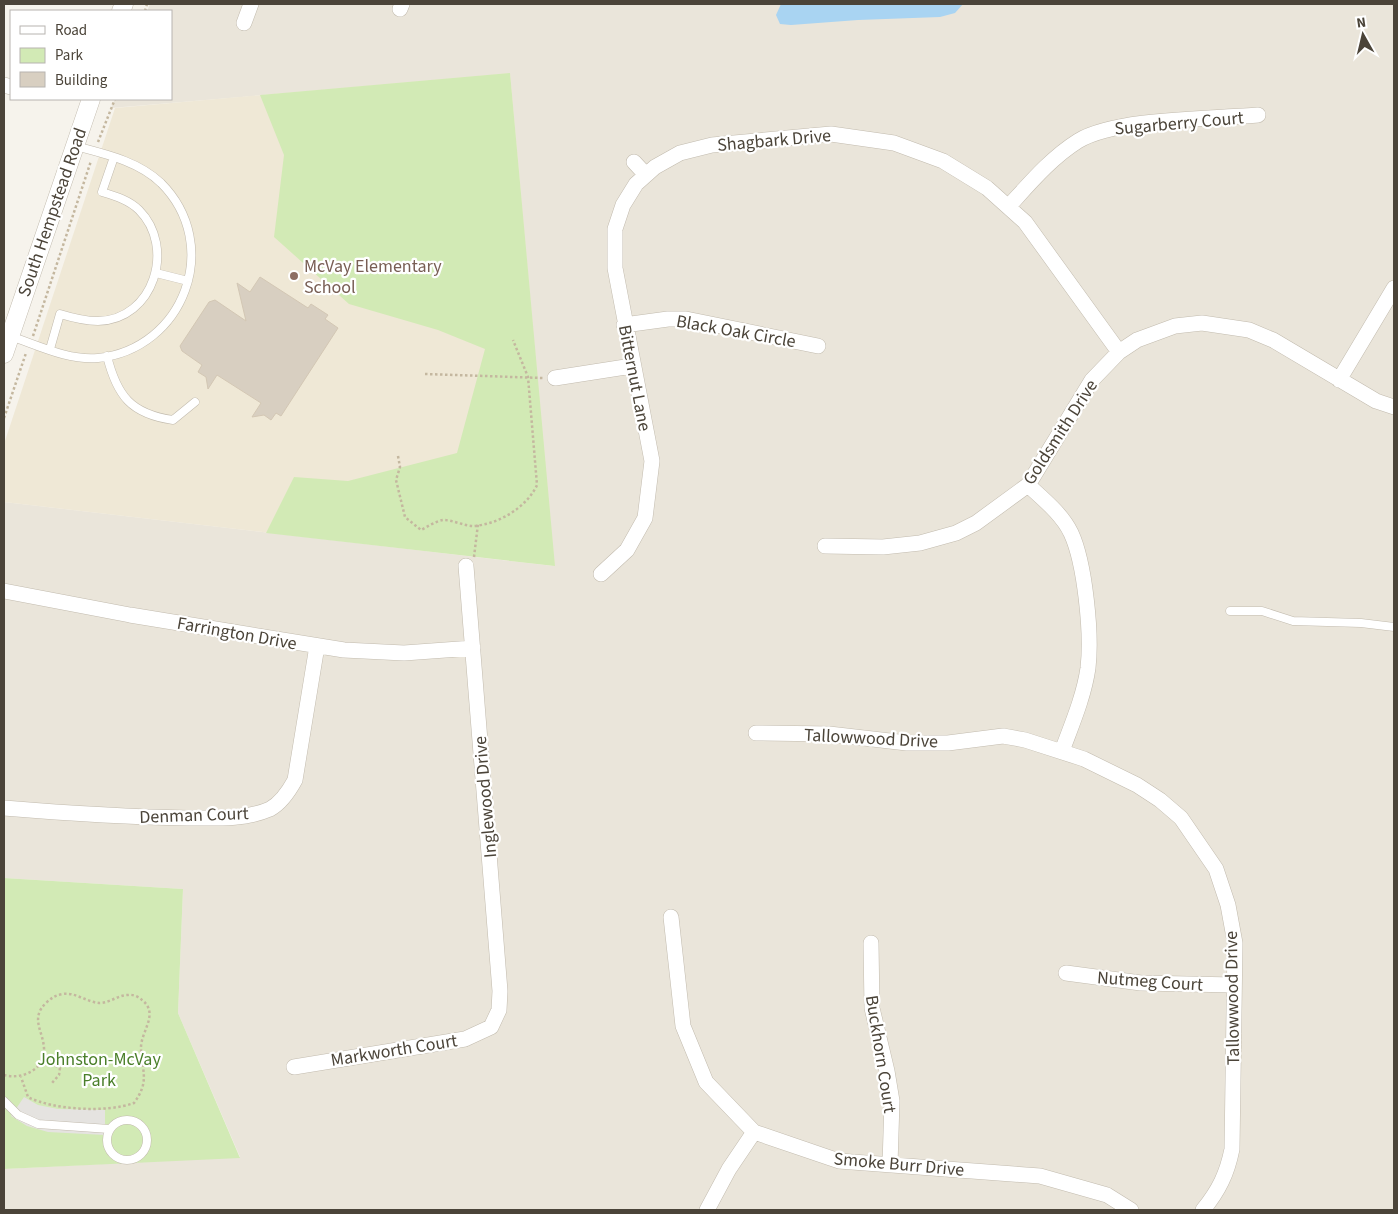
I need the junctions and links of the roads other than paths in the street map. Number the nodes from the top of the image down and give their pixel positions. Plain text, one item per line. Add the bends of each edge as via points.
1 (251, 4) edge
2 (244, 23) dead end
3 (91, 100) edge
4 (1258, 116) dead end
5 (75, 146) junction
6 (114, 157) junction
7 (634, 162) dead end
8 (646, 175) junction
9 (1009, 206) junction
10 (156, 273) junction
11 (188, 281) junction
12 (1394, 288) edge
13 (624, 325) junction
14 (10, 336) junction
15 (818, 346) dead end
16 (50, 349) junction
17 (1119, 352) junction
18 (4, 354) edge
19 (107, 356) junction
20 (632, 366) junction
21 (554, 378) road end
22 (1338, 380) junction
23 (196, 402) dead end
24 (1394, 407) edge
25 (1028, 485) junction
26 (825, 546) dead end
27 (466, 566) road end
28 (601, 574) dead end
29 (4, 591) edge
30 (1230, 612) dead end
31 (1394, 627) edge
32 (317, 646) junction
33 (473, 648) junction
34 (756, 733) dead end
35 (1062, 751) junction
36 (4, 808) edge
37 (671, 917) dead end
38 (871, 943) dead end
39 (1066, 973) dead end
40 (1234, 985) junction
41 (491, 1027) joint
42 (294, 1067) dead end
43 (4, 1101) edge
44 (109, 1129) junction
45 (754, 1132) junction
46 (890, 1165) junction
47 (707, 1210) edge
48 (1131, 1210) edge
49 (1203, 1210) edge

1 - 2 street
3 - 5 street, South Hempstead Road
4 - 9 street, Sugarberry Court via 1130,125 1104,130 1079,140 1056,156
5 - 6 lane
5 - 14 street, South Hempstead Road
6 - 10 lane via 102,192 121,198 139,210 152,226 158,246
6 - 11 lane via 148,172 172,195 181,210 191,242
7 - 8 street
8 - 9 street, Shagbark Drive via 667,160 694,149 816,134 853,136 894,143 943,161
8 - 13 street, Bitternut Lane via 623,205 615,229 614,268
9 - 17 street, Shagbark Drive via 1025,222
10 - 11 lane
10 - 16 lane via 151,288 138,304 120,316 100,321 60,314
11 - 19 lane via 179,306 158,332 129,350
12 - 22 street
13 - 15 street, Black Oak Circle via 668,318 686,319
13 - 20 street, Bitternut Lane
14 - 16 lane
14 - 18 street, South Hempstead Road
16 - 19 lane via 80,357
17 - 22 street, Goldsmith Drive via 1137,340 1175,326 1226,325 1273,340
17 - 25 street, Goldsmith Drive via 1092,380
19 - 23 lane via 122,397 157,418 173,420
20 - 21 street
20 - 28 street, Bitternut Lane via 652,462 645,518 628,550
22 - 24 street, Goldsmith Drive
25 - 26 street, Goldsmith Drive via 976,523 956,533 920,543 883,547
25 - 35 street via 1059,515 1071,533 1082,574 1089,640 1088,668
27 - 33 street, Inglewood Drive
29 - 32 street, Farrington Drive
30 - 31 lane via 1262,611 1292,621
32 - 33 street, Farrington Drive via 404,653
32 - 36 street, Denman Court via 295,780 272,808 254,815 211,818 124,817
33 - 41 street, Inglewood Drive via 500,991 499,1010
34 - 35 street, Tallowwood Drive via 829,734 907,743 948,743 1003,736
35 - 40 street, Tallowwood Drive via 1137,785 1181,818 1216,869 1228,905 1235,943
37 - 45 street, Smoke Burr Drive via 684,1026 706,1082
38 - 46 street, Buckhorn Court via 872,1008 888,1071 892,1102
39 - 40 street, Nutmeg Court via 1141,983
40 - 49 street, Tallowwood Drive via 1232,1149 1220,1189
41 - 42 street, Markworth Court via 460,1040
43 - 44 lane via 18,1115 38,1124
44 - 44 lane via 107,1146 118,1158 135,1158 147,1146 145,1129 131,1119 115,1123
45 - 46 street, Smoke Burr Drive via 839,1161
45 - 47 street
46 - 48 street, Smoke Burr Drive via 1040,1176 1107,1195

